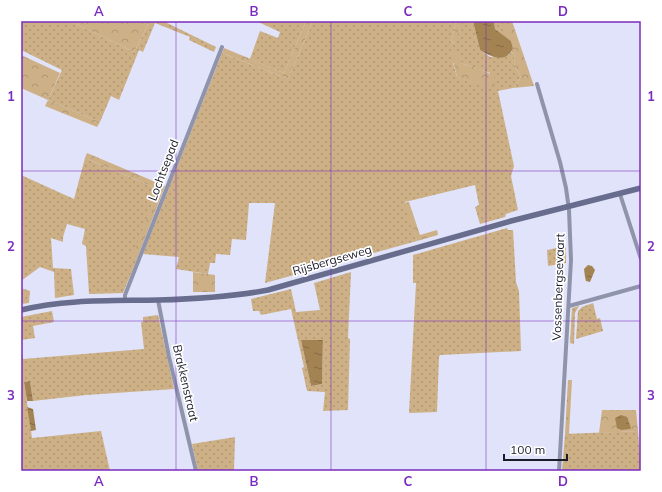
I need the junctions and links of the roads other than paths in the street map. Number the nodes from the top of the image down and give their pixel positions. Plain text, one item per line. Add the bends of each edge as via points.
1 (222, 47) dead end
2 (537, 84) dead end
3 (641, 188) edge
4 (620, 194) junction
5 (568, 207) junction
6 (641, 259) edge
7 (641, 286) edge
8 (125, 300) junction
9 (158, 300) junction
10 (569, 306) junction
11 (21, 310) edge
12 (196, 471) edge
13 (558, 471) edge

1 - 8 street, Lochtsepad
2 - 5 street, Vossenbergsevaart via 560,162
3 - 4 main road, Rijsbergseweg
4 - 5 main road, Rijsbergseweg
4 - 6 street
5 - 9 main road, Rijsbergseweg via 268,290 225,297
5 - 10 street, Vossenbergsevaart via 571,260
7 - 10 street
8 - 9 main road, Rijsbergseweg
8 - 11 main road, Rijsbergseweg via 67,302
9 - 12 street, Brakkenstraat
10 - 13 street, Vossenbergsevaart

